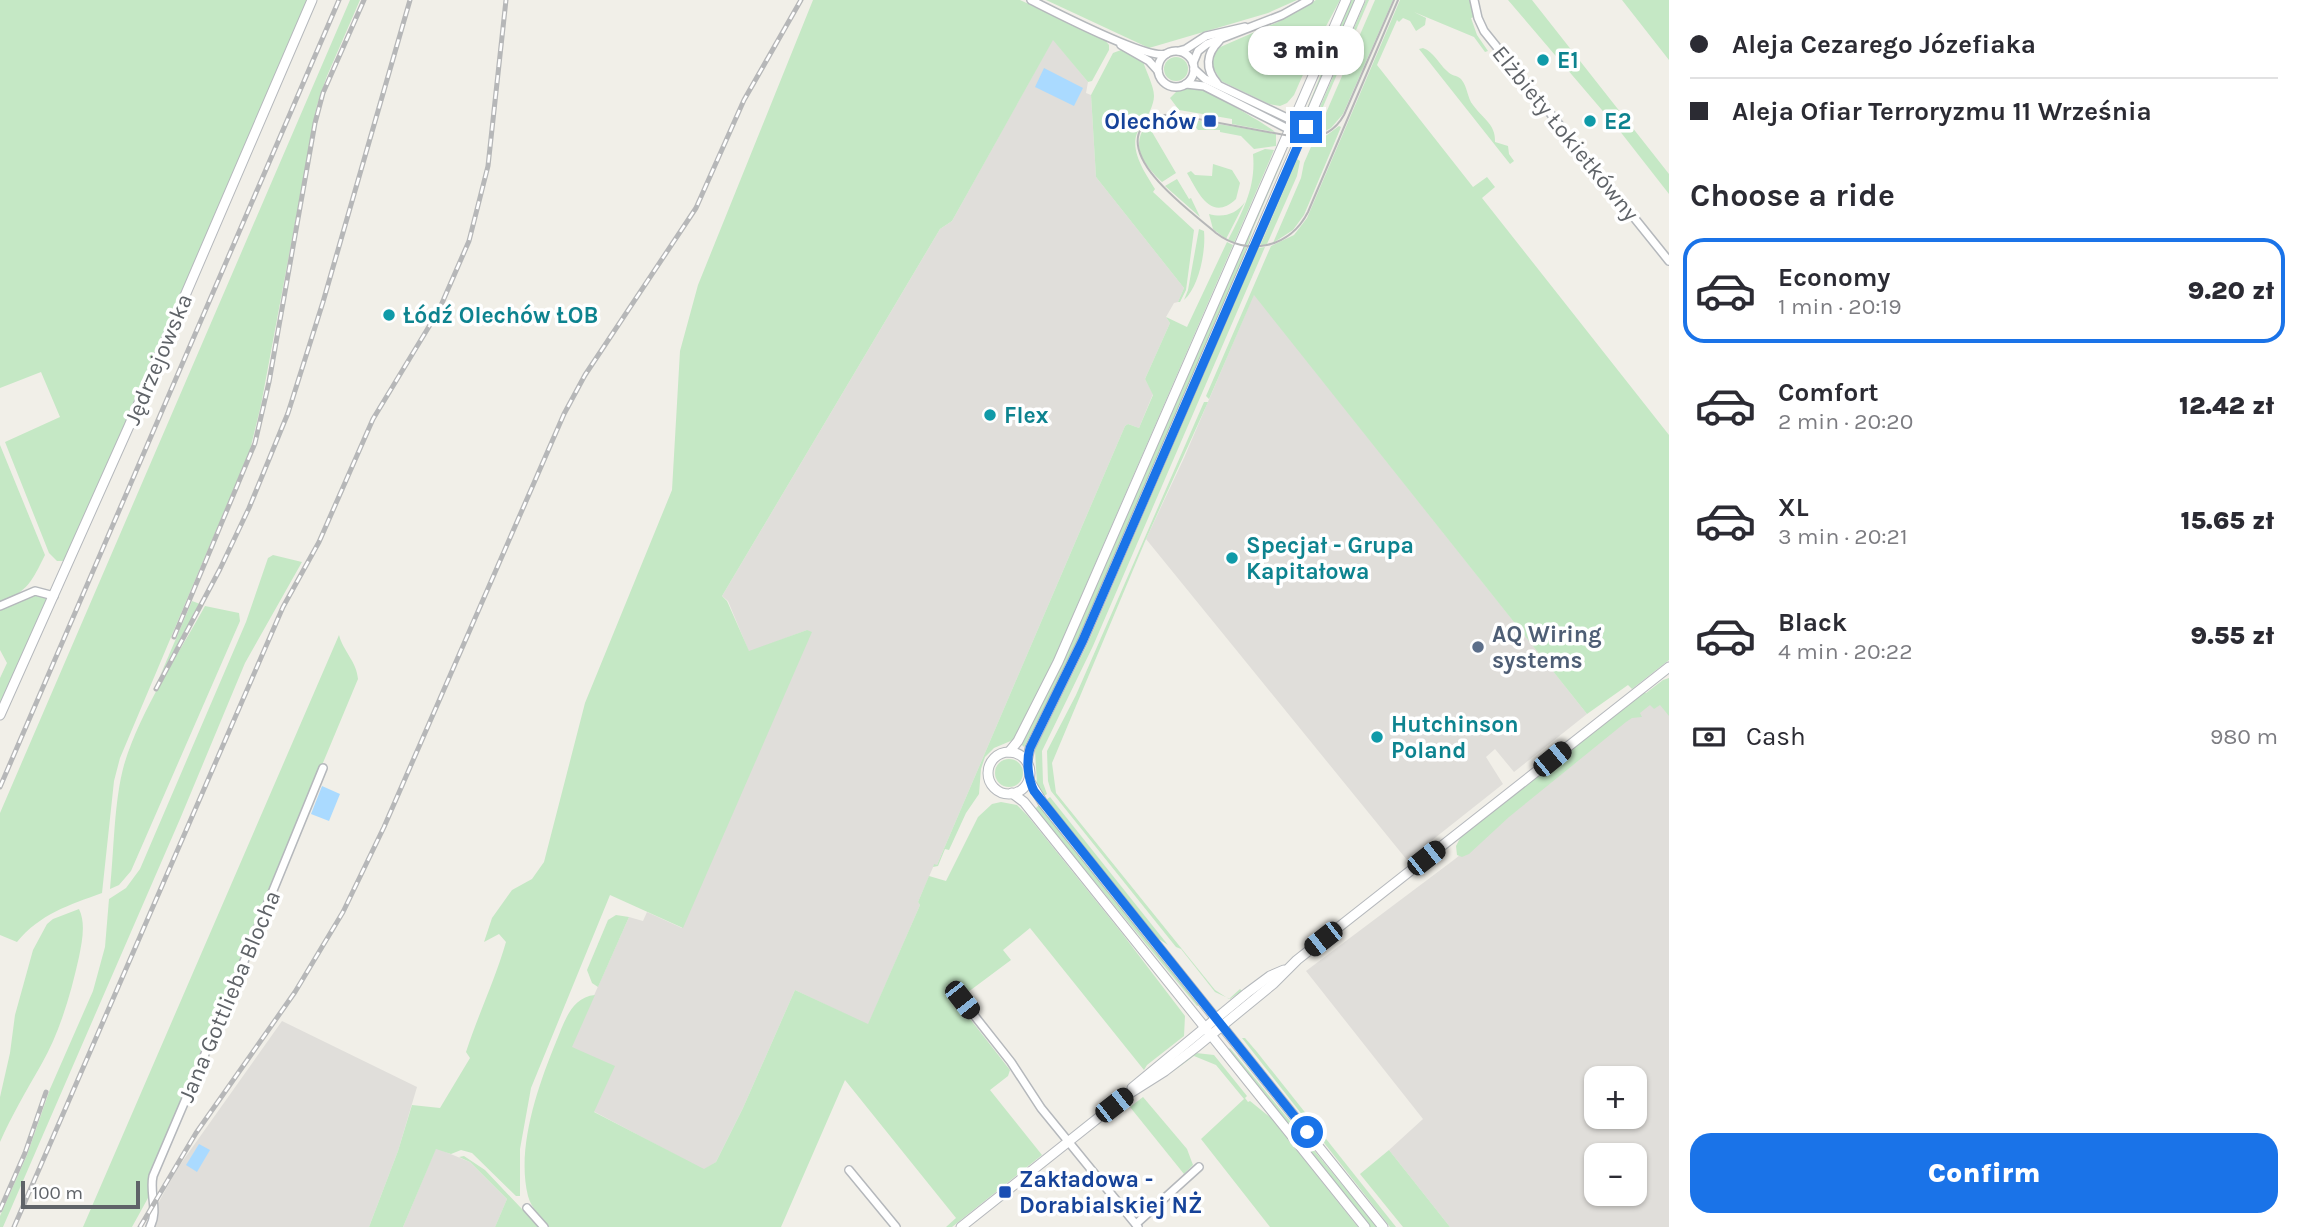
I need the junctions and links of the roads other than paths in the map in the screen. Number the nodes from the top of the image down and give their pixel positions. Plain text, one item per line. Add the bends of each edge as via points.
1 (312, 0) edge
2 (1031, 0) edge
3 (1308, 0) edge
4 (1346, 0) edge
5 (1360, 0) edge
6 (1474, 0) edge
7 (1250, 26) junction
8 (1111, 38) junction
9 (1223, 38) junction
10 (1178, 52) junction
11 (1166, 54) junction
12 (1193, 66) junction
13 (1158, 71) junction
14 (1186, 84) junction
15 (1218, 84) junction
16 (1291, 125) junction
17 (1303, 131) junction
18 (1669, 261) edge
19 (54, 597) junction
20 (0, 606) edge
21 (1669, 667) edge
22 (0, 715) edge
23 (1009, 752) junction
24 (1027, 761) junction
25 (323, 768) dead end
26 (1029, 780) junction
27 (1012, 793) junction
28 (962, 1000) dead end
29 (1219, 1022) junction
30 (1208, 1031) junction
31 (1068, 1141) junction
32 (1199, 1167) dead end
33 (849, 1170) dead end
34 (527, 1208) dead end
35 (1137, 1226) edge
36 (150, 1227) edge
37 (544, 1227) edge
38 (896, 1227) edge
39 (961, 1227) edge
40 (1365, 1227) edge
41 (1383, 1227) edge

1 - 19 street, Jędrzejowska
2 - 8 street
3 - 7 street
4 - 16 street
5 - 17 street
6 - 18 street, Elżbiety Łokietkówny via 1484,31
7 - 9 street
7 - 10 street via 1206,36
8 - 11 street via 1151,54
8 - 13 street
9 - 12 street via 1202,47
9 - 15 street via 1208,62
10 - 11 street
10 - 12 street
11 - 13 street
12 - 14 street
12 - 15 street via 1205,79
13 - 14 street via 1168,85
14 - 16 street via 1204,86
15 - 16 street
16 - 17 street
16 - 23 street via 1058,662
17 - 24 street
19 - 20 street via 35,591
19 - 22 street, Jędrzejowska
21 - 29 street via 1286,968 1264,980
23 - 24 street
23 - 27 street via 992,761 989,778 999,790
24 - 26 street
25 - 36 street, Jana Gottlieba Blocha via 153,1176
26 - 27 street via 1022,790
26 - 29 street
27 - 30 street via 1024,802
28 - 31 street
29 - 30 street
29 - 41 street
30 - 31 street
30 - 40 street
31 - 35 street
31 - 39 street
32 - 35 street
33 - 38 street
34 - 37 street

